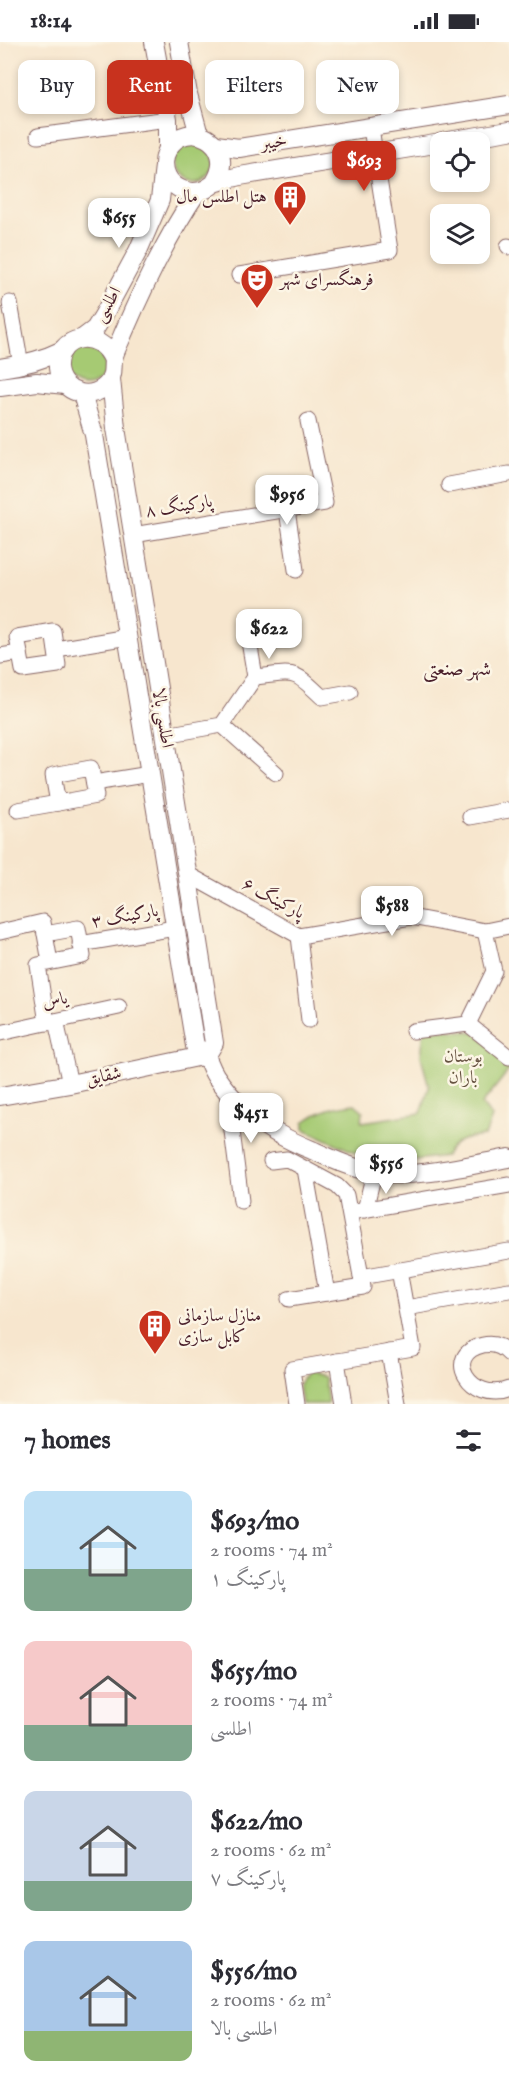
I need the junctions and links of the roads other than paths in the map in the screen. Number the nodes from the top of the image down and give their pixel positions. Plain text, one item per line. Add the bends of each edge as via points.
1 (154, 42) edge
2 (179, 42) edge
3 (509, 105) edge
4 (168, 119) junction
5 (371, 128) junction
6 (509, 131) edge
7 (490, 134) edge
8 (38, 135) dead end
9 (199, 135) junction
10 (216, 145) junction
11 (430, 145) edge
12 (375, 154) junction
13 (166, 158) junction
14 (215, 182) junction
15 (198, 192) junction
16 (239, 275) dead end
17 (10, 303) dead end
18 (83, 338) junction
19 (63, 350) junction
20 (113, 360) junction
21 (21, 365) junction
22 (0, 368) edge
23 (111, 380) junction
24 (65, 385) junction
25 (0, 387) edge
26 (82, 394) junction
27 (308, 421) dead end
28 (509, 474) edge
29 (448, 485) dead end
30 (287, 510) junction
31 (133, 535) junction
32 (296, 570) dead end
33 (128, 637) junction
34 (250, 647) dead end
35 (56, 649) junction
36 (20, 653) junction
37 (0, 656) edge
38 (255, 677) junction
39 (350, 692) dead end
40 (222, 725) junction
41 (165, 735) junction
42 (276, 773) dead end
43 (150, 774) junction
44 (94, 783) junction
45 (58, 803) junction
46 (18, 810) dead end
47 (509, 810) edge
48 (470, 817) dead end
49 (189, 875) junction
50 (168, 878) junction
51 (509, 926) edge
52 (175, 928) junction
53 (485, 931) junction
54 (0, 932) edge
55 (45, 934) junction
56 (299, 936) junction
57 (80, 944) junction
58 (50, 962) junction
59 (119, 1008) dead end
60 (309, 1020) dead end
61 (52, 1022) junction
62 (468, 1024) junction
63 (413, 1031) dead end
64 (0, 1033) edge
65 (207, 1055) junction
66 (509, 1057) edge
67 (70, 1084) junction
68 (227, 1092) junction
69 (0, 1096) edge
70 (509, 1158) edge
71 (271, 1161) dead end
72 (305, 1169) junction
73 (374, 1173) junction
74 (509, 1185) edge
75 (241, 1201) dead end
76 (365, 1210) junction
77 (350, 1212) junction
78 (509, 1251) edge
79 (399, 1270) junction
80 (361, 1277) junction
81 (509, 1290) edge
82 (327, 1293) junction
83 (289, 1299) dead end
84 (406, 1308) junction
85 (389, 1352) junction
86 (509, 1354) edge
87 (337, 1362) junction
88 (509, 1389) edge
89 (297, 1404) edge
90 (344, 1404) edge
91 (398, 1404) edge

1 - 4 street, اطلسی
2 - 9 street
3 - 5 street, خیبر
4 - 8 street
4 - 13 street, اطلسی
5 - 10 street, خیبر via 239,148
5 - 12 street
6 - 7 street, خیبر
9 - 10 street
9 - 13 street via 181,137
10 - 14 street via 222,164
11 - 12 street, خیبر
12 - 14 street, خیبر
12 - 16 street via 390,250
13 - 15 street via 166,176 172,183 179,189
13 - 18 street, اطلسی via 160,200 138,251 103,316
14 - 15 street
15 - 20 street, اطلسی via 175,225
17 - 21 street
18 - 19 street
18 - 20 street via 99,341
19 - 21 street
19 - 24 street via 58,368
20 - 23 street
21 - 22 street
23 - 26 street via 98,391
23 - 31 street, اطلسی بالا
24 - 25 street via 37,382
24 - 26 street
26 - 33 street, اطلسی بالا via 94,435
27 - 30 street, پارکینگ ۸ via 325,503
28 - 29 street
30 - 31 street, پارکینگ ۸
30 - 32 street
31 - 41 street, اطلسی بالا
33 - 35 street
33 - 43 street, اطلسی بالا
34 - 38 street
35 - 36 street via 58,665 23,670
35 - 36 street via 53,631 17,637
36 - 37 street
38 - 39 street via 294,674 322,697
38 - 40 street
40 - 41 street
40 - 42 street
41 - 49 street, اطلسی بالا
43 - 44 street
43 - 50 street, اطلسی بالا
44 - 45 street via 96,796
44 - 45 street via 91,768 53,775
45 - 46 street
47 - 48 street
49 - 50 street
49 - 56 street, پارکینگ ۶
49 - 65 street, اطلسی بالا via 214,1043
50 - 52 street, اطلسی بالا
51 - 53 street
52 - 57 street, پارکینگ ۳
52 - 65 street, اطلسی بالا via 195,1046
53 - 56 street, پارکینگ ۶ via 411,917
53 - 62 street via 494,971
54 - 55 street via 43,922
55 - 57 street via 78,928
55 - 58 street
56 - 60 street
57 - 58 street via 82,956
58 - 61 street via 38,965
59 - 61 street, یاس
61 - 64 street, یاس
61 - 67 street
62 - 63 street
62 - 66 street
65 - 67 street, شقایق
65 - 68 street, اطلسی بالا
67 - 69 street, شقایق
68 - 73 street, اطلسی بالا via 265,1126 304,1147
68 - 75 street
70 - 73 street, اطلسی بالا via 407,1174
71 - 72 street via 287,1159
72 - 77 street via 338,1186 346,1195
72 - 82 street
73 - 76 street
74 - 76 street
76 - 77 street
77 - 80 street
78 - 79 street
79 - 80 street
79 - 84 street
80 - 82 street via 363,1287
81 - 84 street
82 - 83 street
84 - 85 street via 413,1348
85 - 87 street
85 - 91 street
86 - 88 street via 496,1345 479,1346 462,1366 465,1383 477,1395 495,1397
87 - 89 street via 292,1369
87 - 90 street

